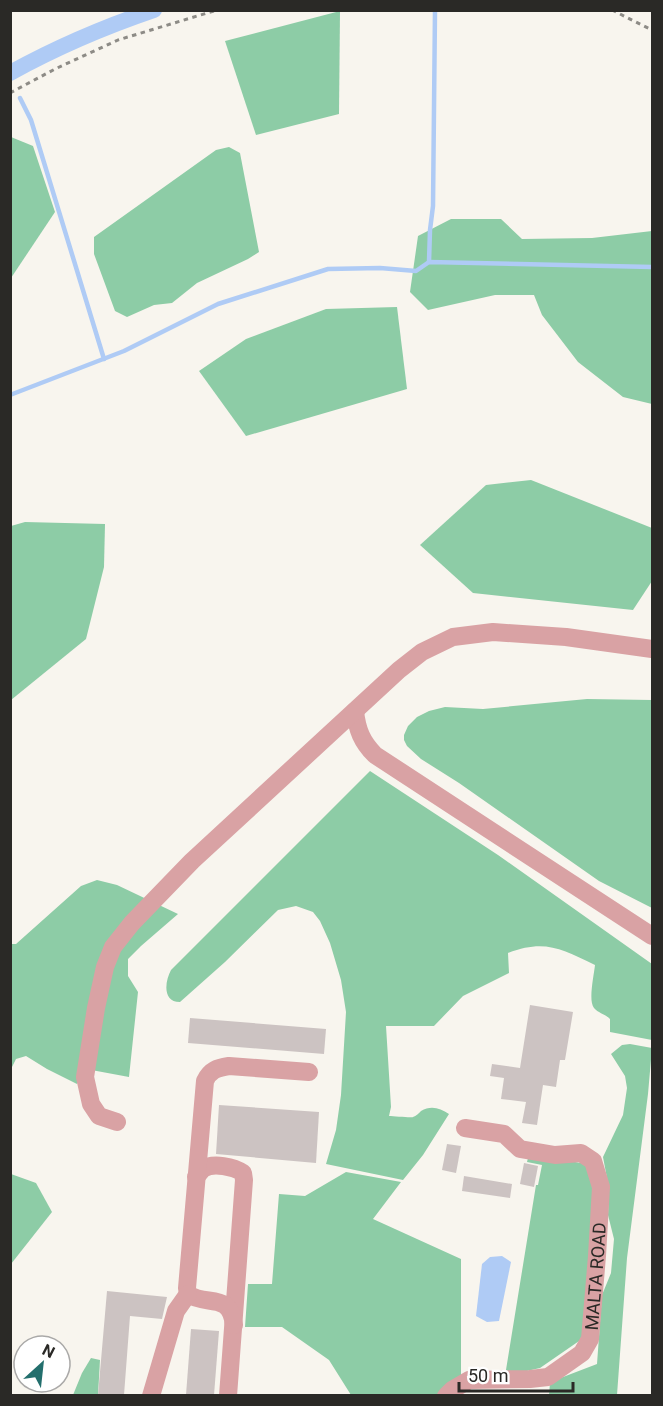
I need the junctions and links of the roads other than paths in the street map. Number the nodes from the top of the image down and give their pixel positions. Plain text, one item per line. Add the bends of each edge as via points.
1 (652, 649) edge
2 (355, 711) junction
3 (652, 936) edge
4 (309, 1072) dead end
5 (117, 1122) dead end
6 (465, 1128) dead end
7 (196, 1177) junction
8 (188, 1294) junction
9 (234, 1325) junction
10 (530, 1379) junction
11 (151, 1395) edge
12 (228, 1395) edge
13 (446, 1395) edge
14 (540, 1395) edge

1 - 2 street via 514,633 453,637 399,669
2 - 3 street via 364,743 375,755
2 - 5 street via 192,861 112,947 96,1008 85,1077 91,1104 99,1116
4 - 7 street via 229,1066 208,1074
6 - 10 street, MALTA ROAD via 504,1134 520,1149 555,1155 581,1153 592,1161 601,1187 590,1339 582,1353 548,1377
7 - 8 street
7 - 9 street via 210,1166 235,1168 243,1173
8 - 9 street via 218,1300 232,1314
8 - 11 street via 176,1311
9 - 12 street
10 - 13 street, MALTA ROAD via 469,1380
10 - 14 street via 538,1386

